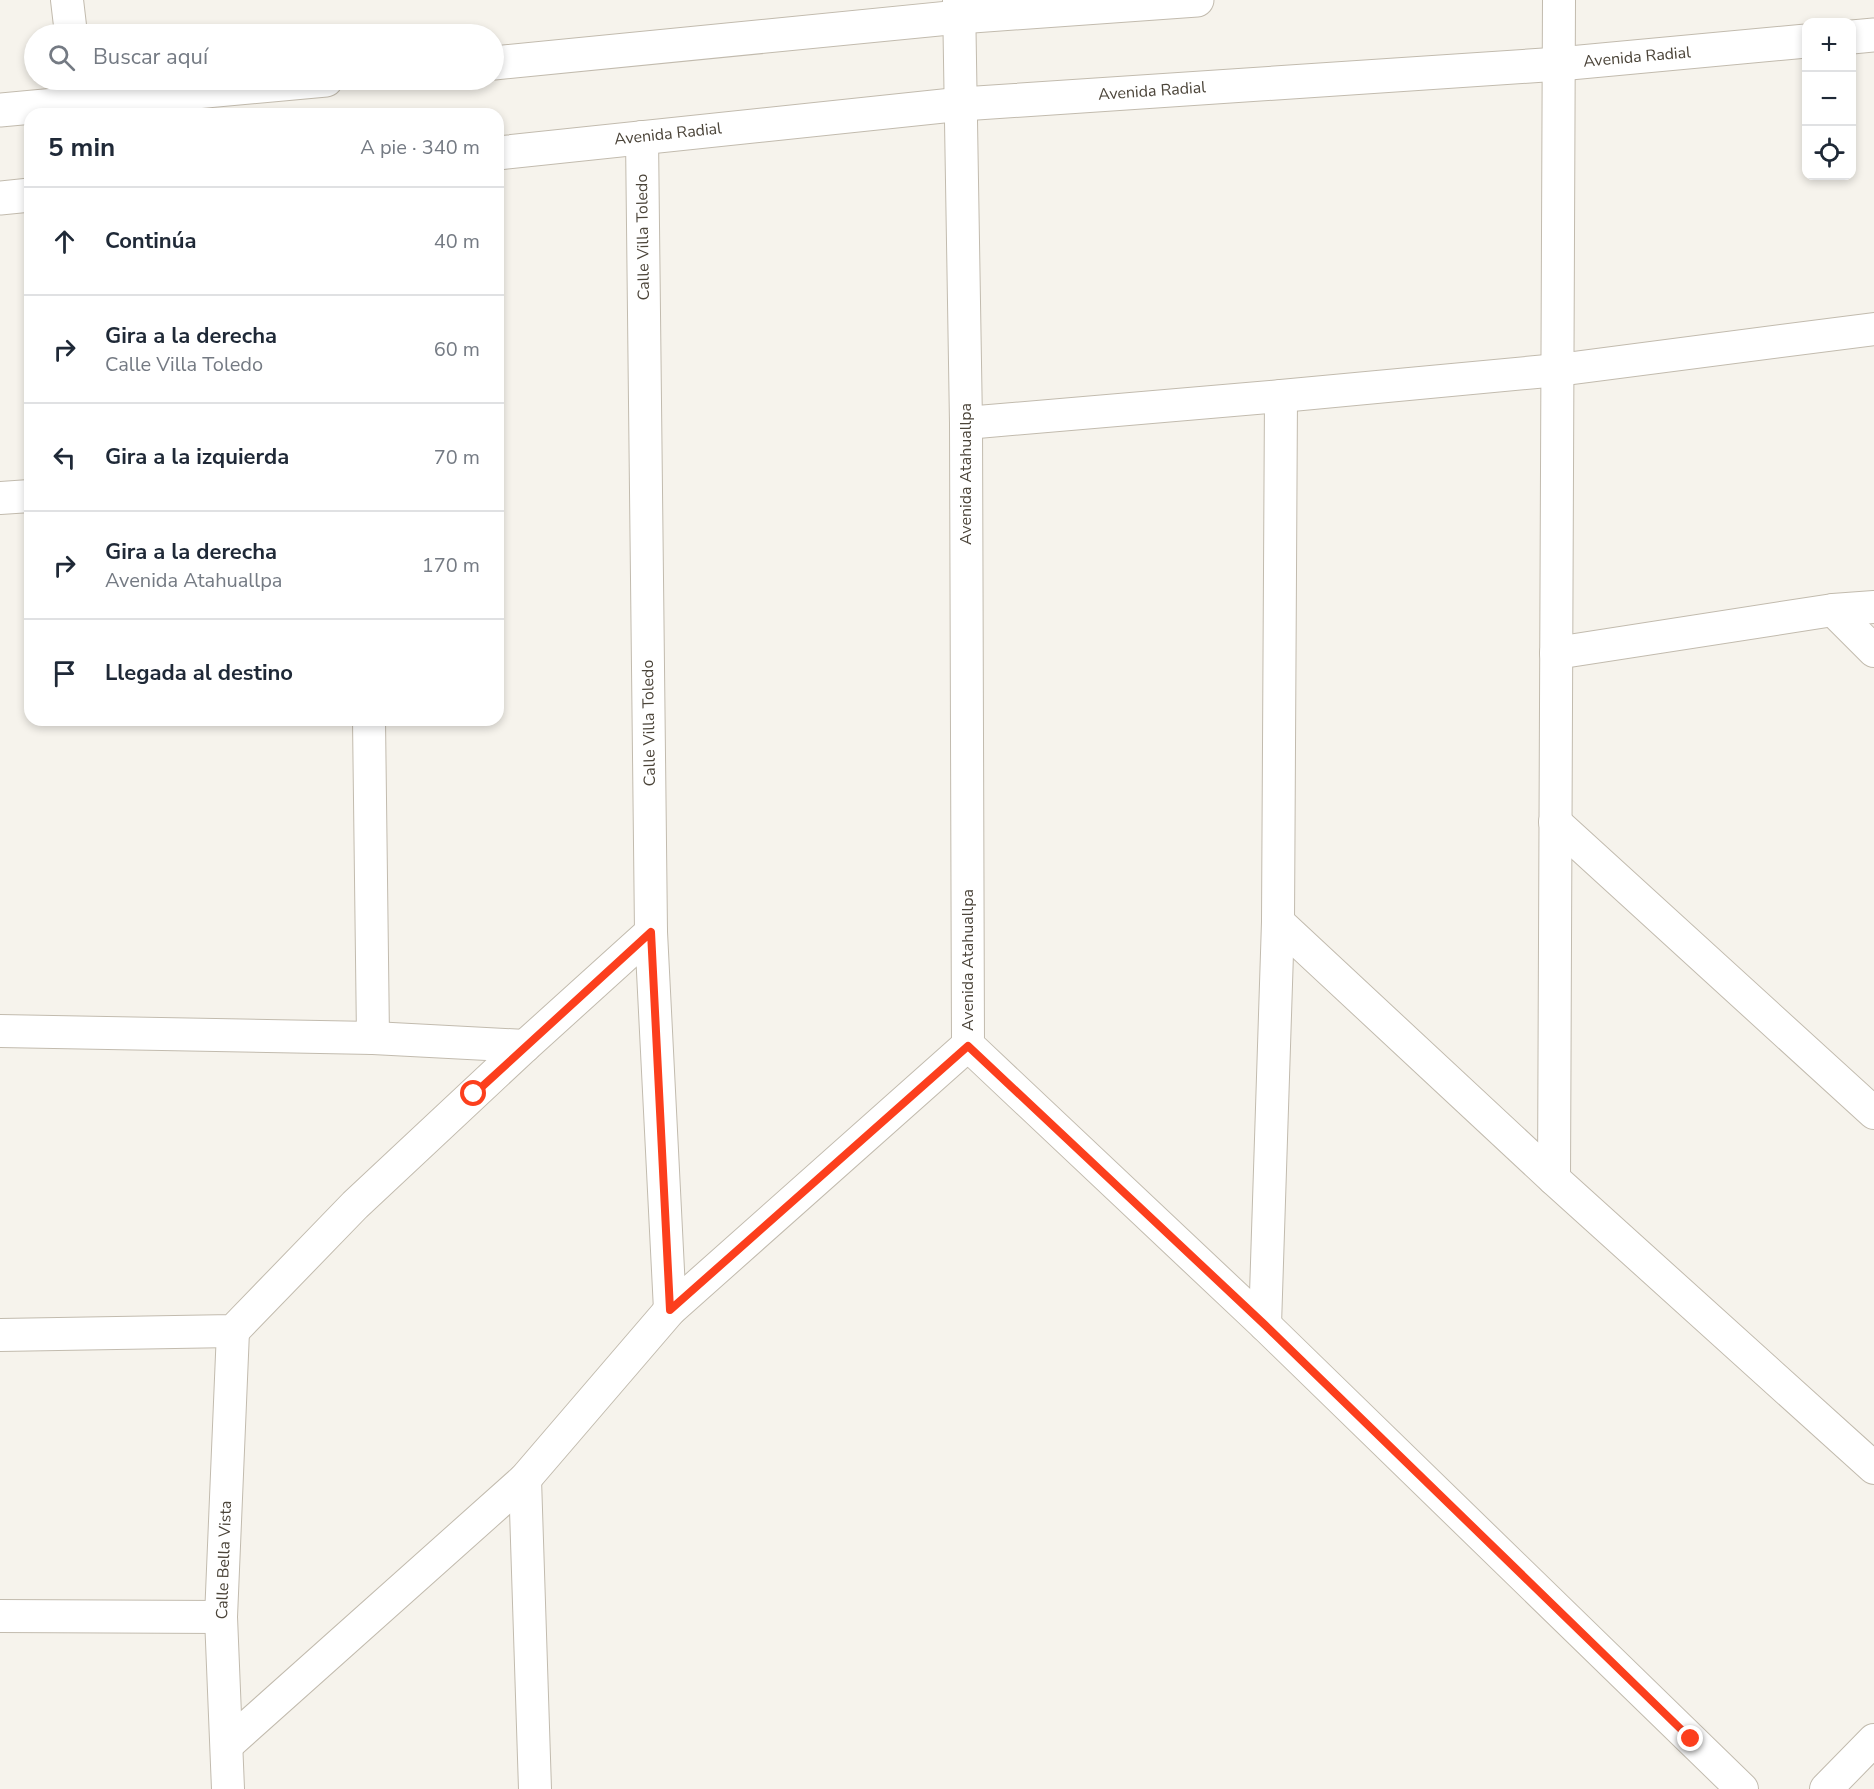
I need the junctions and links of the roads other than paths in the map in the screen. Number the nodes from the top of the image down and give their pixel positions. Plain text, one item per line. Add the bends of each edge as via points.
1 (67, 0) edge
2 (1197, 0) edge
3 (1560, 0) edge
4 (959, 8) edge
5 (70, 24) edge
6 (1874, 35) edge
7 (1856, 37) edge
8 (1802, 41) edge
9 (504, 62) edge
10 (1559, 64) junction
11 (120, 90) edge
12 (79, 92) edge
13 (962, 104) junction
14 (0, 111) edge
15 (642, 137) junction
16 (504, 152) edge
17 (24, 196) edge
18 (0, 198) edge
19 (1874, 329) edge
20 (1558, 370) junction
21 (1281, 396) junction
22 (966, 423) junction
23 (24, 496) edge
24 (0, 498) edge
25 (1874, 607) edge
26 (1833, 610) junction
27 (1874, 651) edge
28 (1556, 653) junction
29 (369, 726) edge
30 (1555, 822) junction
31 (1278, 922) junction
32 (651, 932) junction
33 (0, 1031) edge
34 (373, 1038) junction
35 (525, 1046) junction
36 (968, 1046) junction
37 (1874, 1113) edge
38 (1554, 1179) junction
39 (670, 1310) junction
40 (1265, 1325) junction
41 (233, 1332) junction
42 (0, 1335) edge
43 (1874, 1468) edge
44 (525, 1479) junction
45 (0, 1616) edge
46 (221, 1617) junction
47 (1874, 1740) edge
48 (227, 1745) junction
49 (228, 1789) edge
50 (535, 1789) edge
51 (1742, 1789) edge
52 (1826, 1789) edge

1 - 5 street
2 - 4 street
3 - 10 street
4 - 9 street
4 - 13 street, Avenida Atahuallpa
6 - 7 street
8 - 10 street, Avenida Radial
10 - 13 street, Avenida Radial
10 - 20 street
11 - 12 street
12 - 14 street
13 - 15 street, Avenida Radial
13 - 22 street, Avenida Atahuallpa
15 - 16 street, Avenida Radial
15 - 32 street, Calle Villa Toledo
17 - 18 street
19 - 20 street
20 - 21 street
20 - 28 street
21 - 22 street
21 - 31 street
22 - 36 street, Avenida Atahuallpa
23 - 24 street
25 - 26 street
26 - 27 street
26 - 28 street
28 - 30 street
29 - 34 street
30 - 37 street
30 - 38 street
31 - 38 street
31 - 40 street
32 - 35 street
32 - 39 street, Calle Villa Toledo
33 - 34 street
34 - 35 street
35 - 41 street via 355,1205
36 - 39 street
36 - 40 street, Avenida Atahuallpa
38 - 43 street
39 - 44 street
40 - 51 street, Avenida Atahuallpa
41 - 42 street
41 - 46 street, Calle Bella Vista
44 - 48 street
44 - 50 street
45 - 46 street
46 - 48 street, Calle Bella Vista
47 - 52 street
48 - 49 street, Calle Bella Vista

